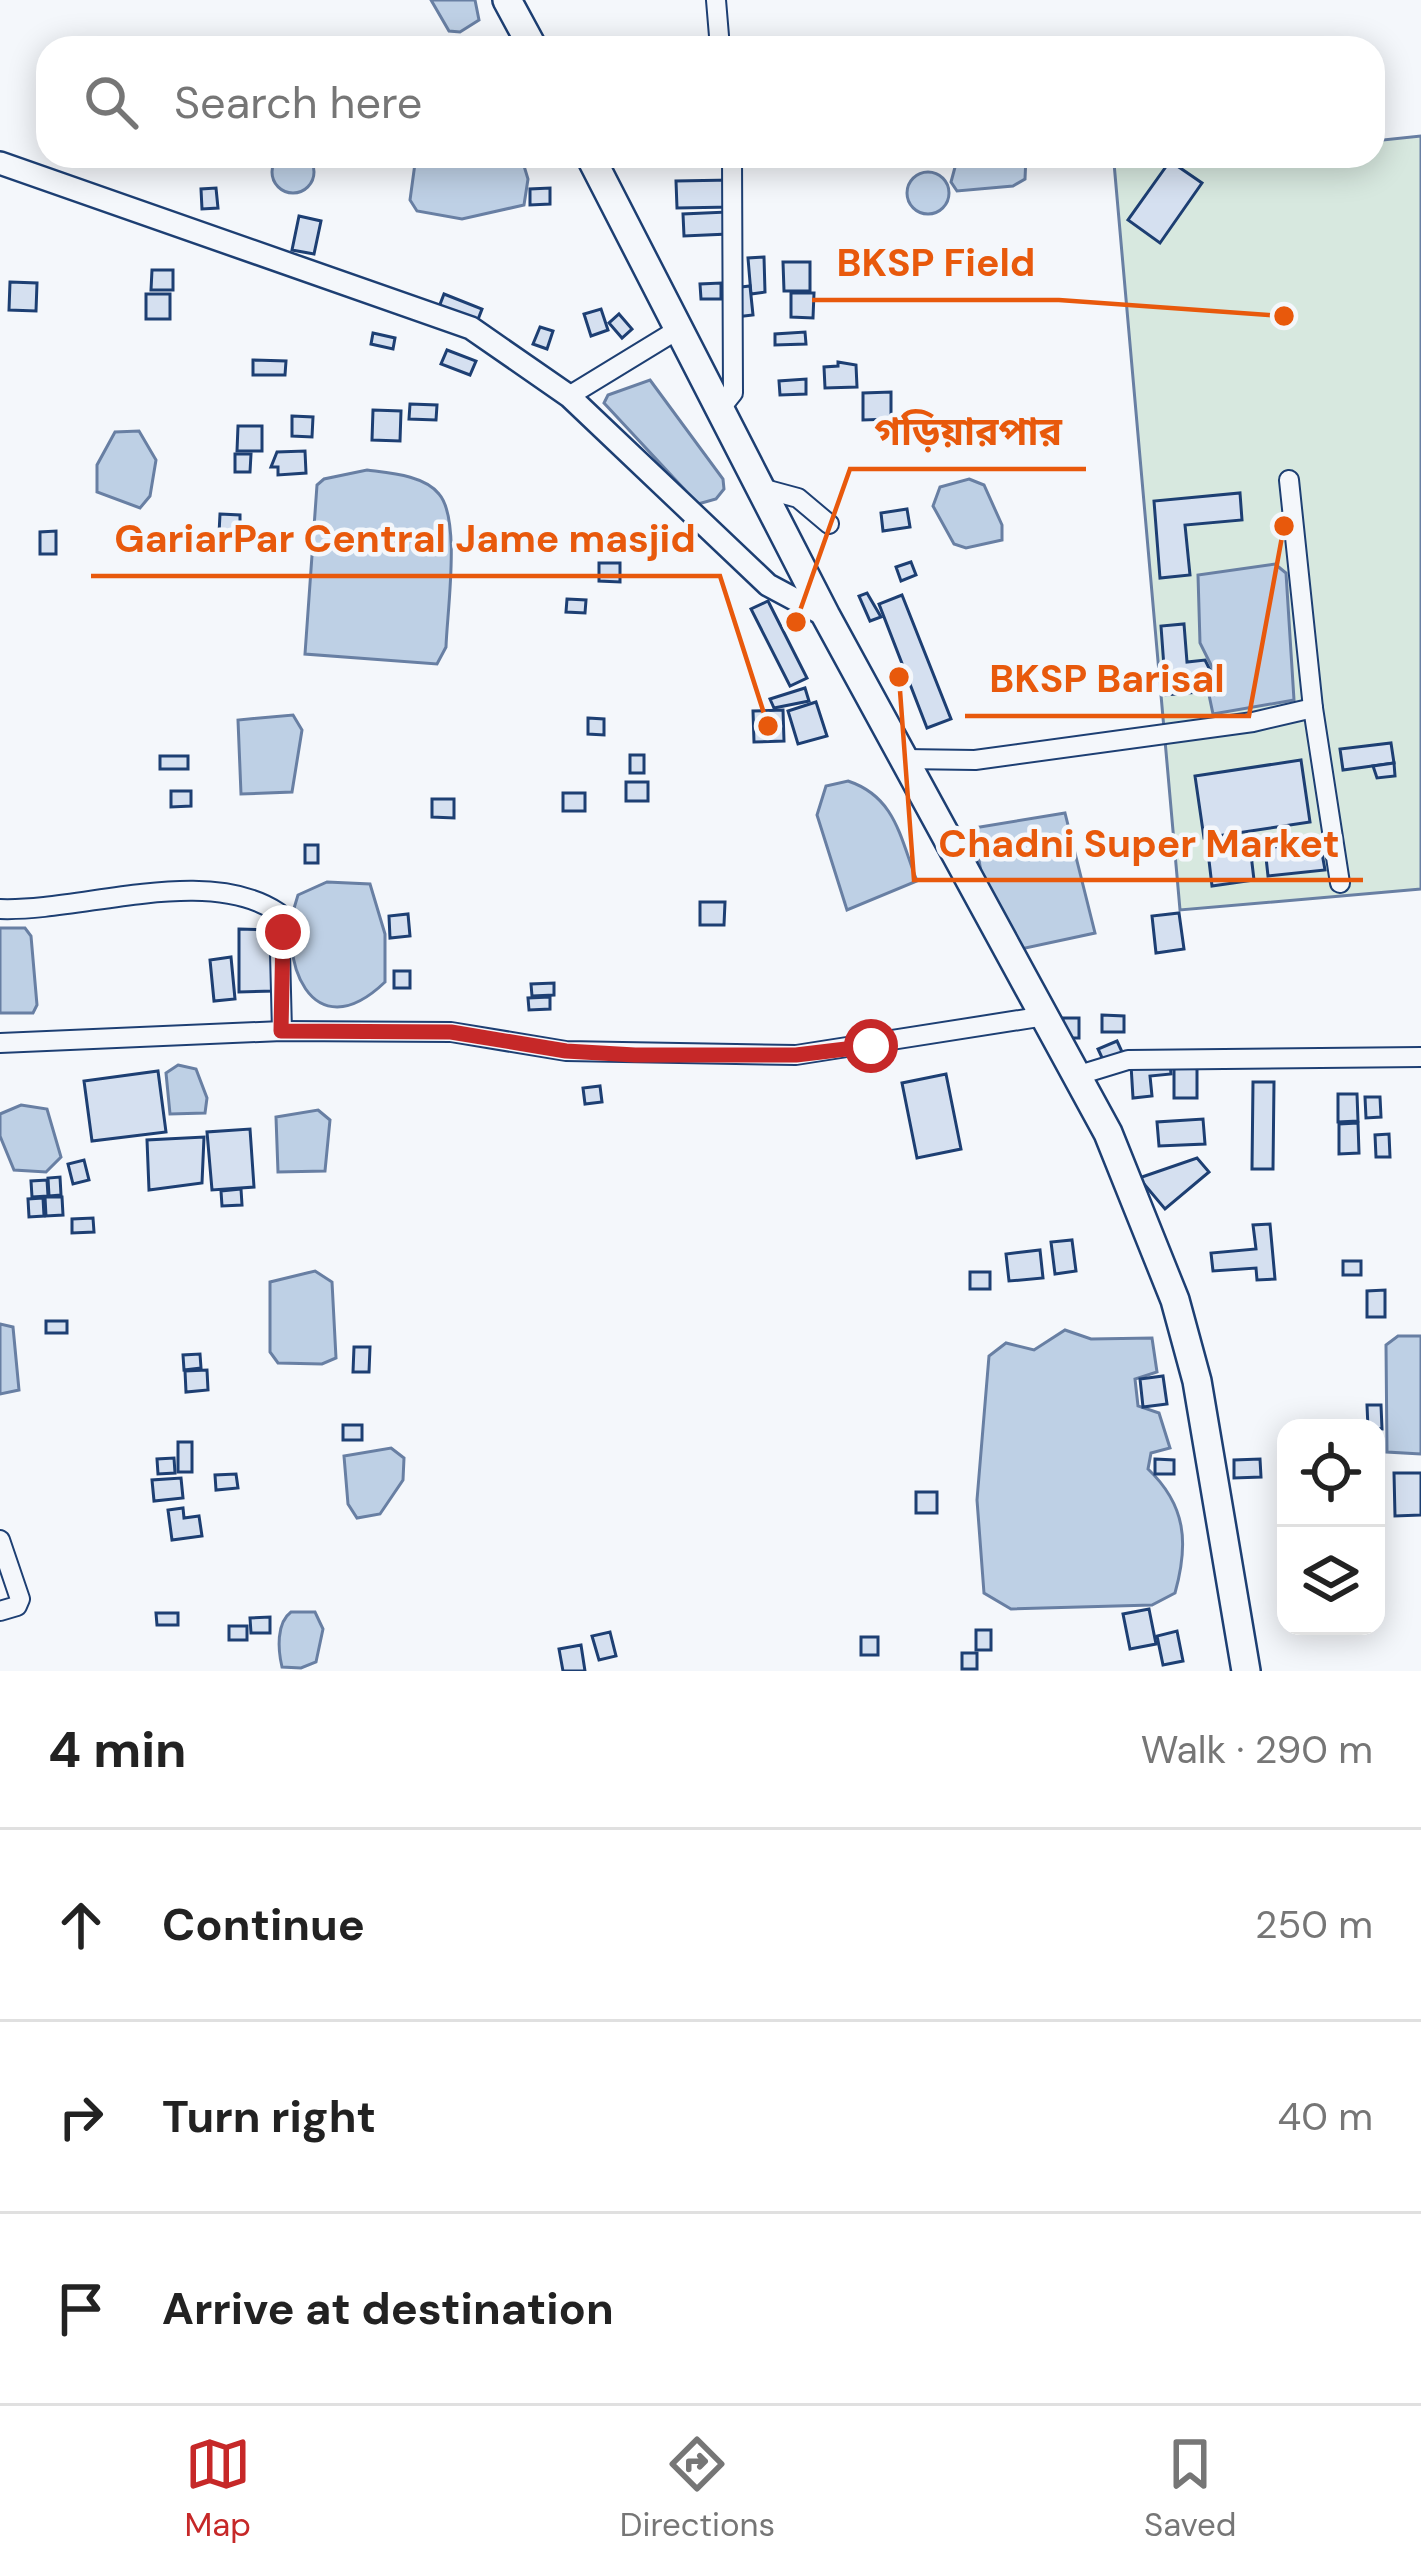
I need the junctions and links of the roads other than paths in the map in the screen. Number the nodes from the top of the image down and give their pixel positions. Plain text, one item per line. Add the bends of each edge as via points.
1 (507, 0) edge
2 (716, 0) edge
3 (526, 36) edge
4 (719, 36) edge
5 (0, 163) edge
6 (596, 168) edge
7 (732, 168) edge
8 (682, 327) junction
9 (569, 396) junction
10 (722, 408) junction
11 (1289, 480) dead end
12 (761, 488) junction
13 (829, 524) dead end
14 (826, 616) junction
15 (1313, 709) junction
16 (904, 759) junction
17 (1340, 883) dead end
18 (0, 909) edge
19 (1045, 1016) junction
20 (281, 1031) junction
21 (0, 1043) edge
22 (1421, 1057) edge
23 (1079, 1076) junction
24 (0, 1540) edge
25 (0, 1611) edge
26 (1246, 1671) edge

1 - 3 highway
2 - 4 street
5 - 9 main road via 471,328
6 - 8 highway
7 - 10 street via 733,393
8 - 9 street
8 - 10 highway
9 - 14 main road via 768,585
10 - 12 highway
11 - 15 street
12 - 13 street via 798,498
12 - 14 highway
14 - 16 highway
15 - 16 street via 975,760
15 - 17 street
16 - 19 highway
18 - 20 street via 168,892 269,906 283,932
19 - 20 street via 796,1055 635,1055 451,1032
19 - 23 highway
20 - 21 street
22 - 23 street via 1128,1060
23 - 26 highway via 1175,1300 1211,1454
24 - 25 street via 20,1600

